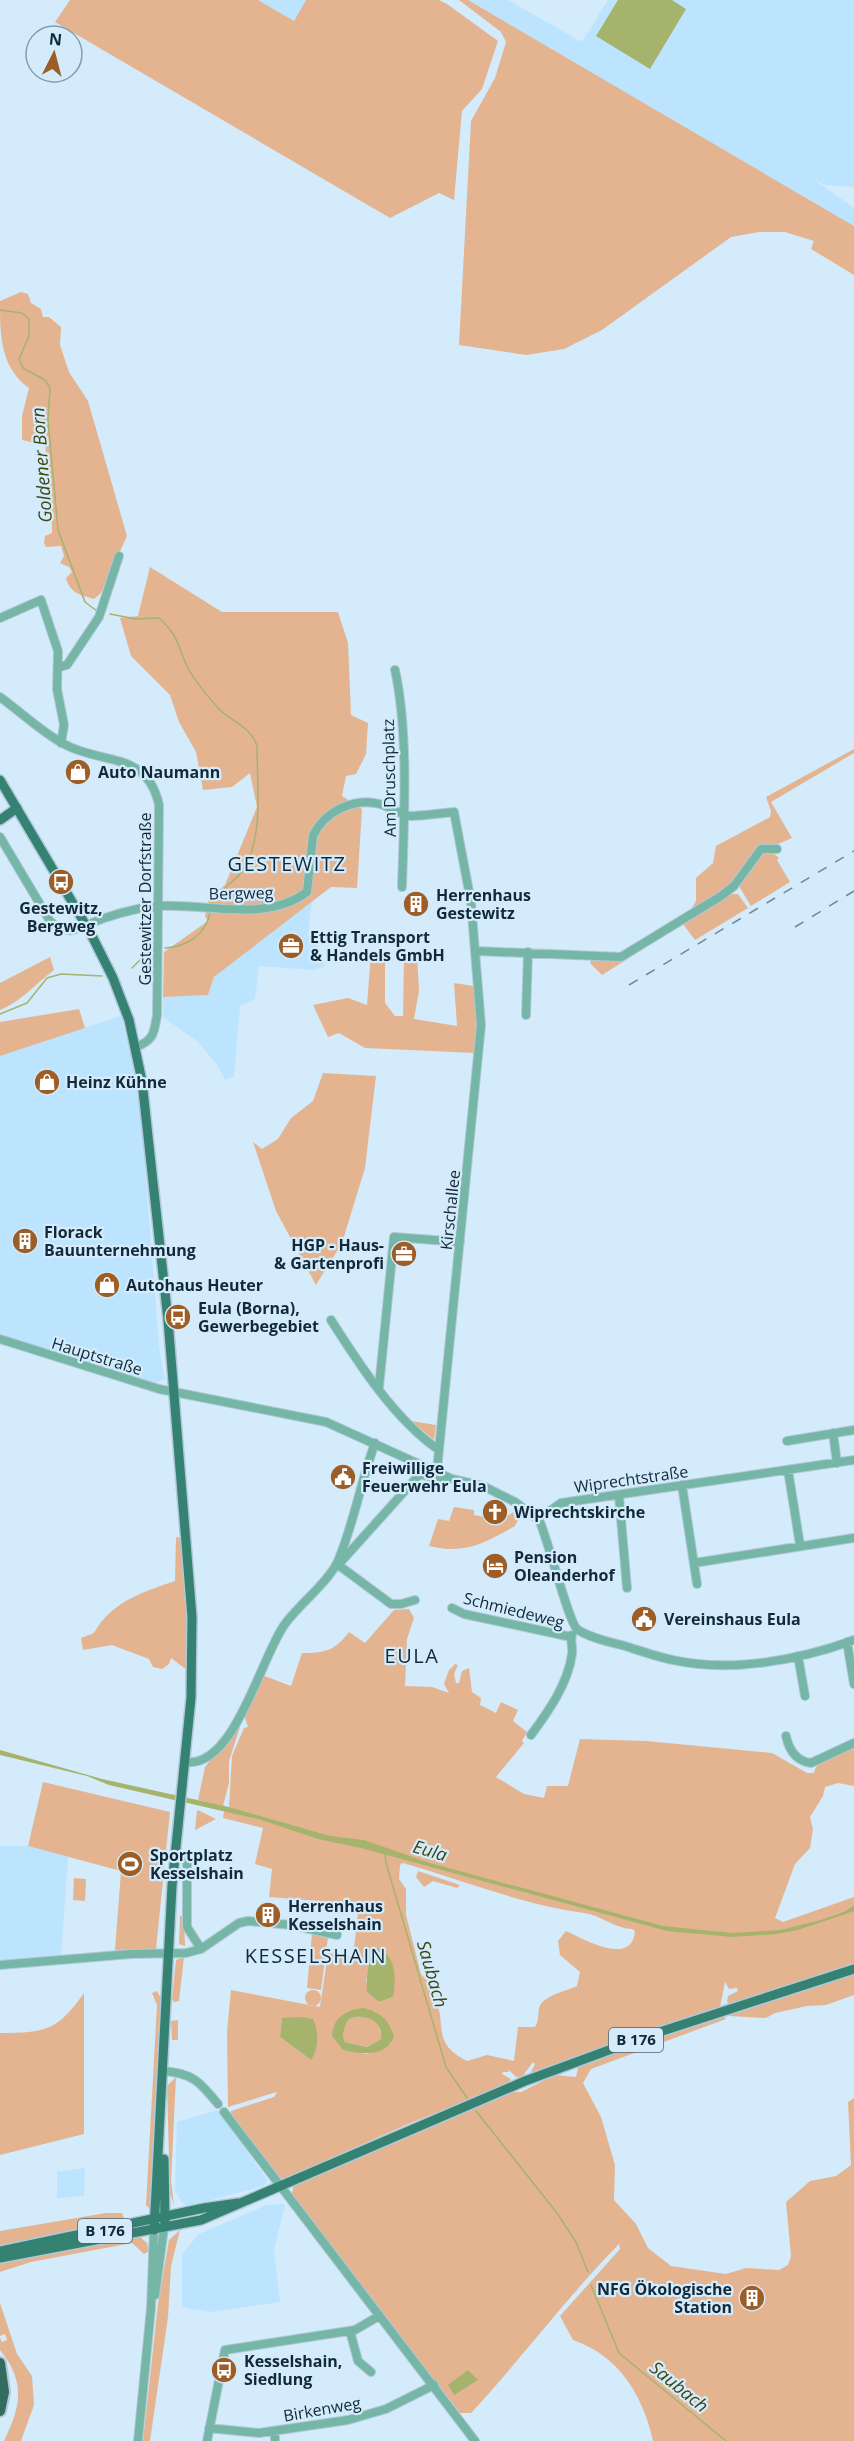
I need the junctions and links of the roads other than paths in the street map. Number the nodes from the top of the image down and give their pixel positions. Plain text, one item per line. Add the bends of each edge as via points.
1 (119, 556) dead end
2 (0, 618) edge
3 (59, 667) junction
4 (395, 670) dead end
5 (0, 697) edge
6 (61, 743) junction
7 (0, 780) edge
8 (16, 808) junction
9 (453, 812) joint
10 (403, 813) junction
11 (0, 820) edge
12 (0, 837) edge
13 (777, 849) dead end
14 (402, 887) dead end
15 (157, 906) junction
16 (476, 951) junction
17 (528, 952) junction
18 (526, 1016) dead end
19 (136, 1047) junction
20 (460, 1242) junction
21 (331, 1320) dead end
22 (0, 1339) edge
23 (379, 1387) junction
24 (174, 1392) junction
25 (854, 1430) edge
26 (833, 1433) junction
27 (787, 1441) dead end
28 (375, 1443) junction
29 (392, 1450) junction
30 (439, 1450) junction
31 (854, 1460) edge
32 (368, 1461) junction
33 (837, 1462) junction
34 (437, 1470) junction
35 (788, 1470) junction
36 (445, 1476) junction
37 (682, 1485) junction
38 (619, 1496) junction
39 (538, 1517) junction
40 (854, 1538) edge
41 (800, 1545) junction
42 (694, 1563) junction
43 (337, 1565) junction
44 (697, 1584) dead end
45 (627, 1588) dead end
46 (415, 1600) dead end
47 (452, 1608) dead end
48 (576, 1629) junction
49 (571, 1637) junction
50 (851, 1641) edge
51 (798, 1656) junction
52 (854, 1684) edge
53 (806, 1696) dead end
54 (531, 1735) dead end
55 (786, 1736) dead end
56 (854, 1743) edge
57 (185, 1762) junction
58 (175, 1855) junction
59 (337, 1935) dead end
60 (201, 1949) junction
61 (169, 1952) junction
62 (0, 1965) edge
63 (854, 1968) edge
64 (163, 2071) junction
65 (218, 2104) dead end
66 (224, 2112) dead end
67 (280, 2186) junction
68 (239, 2203) junction
69 (160, 2218) junction
70 (164, 2228) junction
71 (154, 2230) junction
72 (0, 2252) edge
73 (0, 2258) edge
74 (152, 2308) junction
75 (379, 2316) junction
76 (350, 2331) junction
77 (0, 2363) edge
78 (371, 2372) dead end
79 (434, 2385) junction
80 (0, 2411) edge
81 (209, 2428) junction
82 (275, 2431) junction
83 (138, 2441) edge
84 (207, 2441) edge
85 (275, 2441) edge
86 (475, 2441) edge

1 - 3 street via 99,617 67,665
2 - 3 street via 41,600 58,651
3 - 6 street via 57,689 64,724
4 - 10 street, Am Druschplatz via 401,700
5 - 6 street, Gestewitzer Dorfstraße
6 - 15 street, Gestewitzer Dorfstraße via 83,754 131,764 156,791
7 - 8 main road
8 - 11 main road
8 - 19 main road, bridge via 92,936 113,978
9 - 10 street, Bergweg via 410,816
9 - 16 street, Kirschallee via 466,868
10 - 14 street, Am Druschplatz
10 - 15 street, Bergweg via 370,802 353,804 323,820 313,836 307,892 293,902 260,909
12 - 15 street, Bergweg via 50,921 61,930 72,932 99,919
13 - 17 street via 761,849 734,886 624,956
15 - 19 street, Gestewitzer Dorfstraße via 154,1036
16 - 17 street
16 - 20 street, Kirschallee via 481,1025
17 - 18 street
19 - 24 main road via 148,1125
20 - 23 street via 394,1237
20 - 30 street, Kirschallee
21 - 23 street
22 - 24 street, Hauptstraße
23 - 30 street via 404,1419
24 - 28 street, Hauptstraße via 327,1422
24 - 57 main road via 192,1617
25 - 26 street
26 - 27 street
26 - 33 street
28 - 29 street
28 - 32 street
29 - 32 street
29 - 34 street
30 - 34 street, Kirschallee
31 - 33 street, Wiprechtstraße
32 - 43 street
33 - 35 street, Wiprechtstraße
34 - 36 street
35 - 37 street, Wiprechtstraße
35 - 41 street
36 - 39 street via 483,1486
36 - 43 street via 443,1481 420,1474
37 - 38 street, Wiprechtstraße
37 - 42 street
38 - 39 street, Wiprechtstraße via 561,1503
38 - 45 street
39 - 48 street via 569,1618
40 - 41 street
41 - 42 street
42 - 44 street
43 - 46 street via 391,1604
43 - 57 street via 280,1631 246,1704 223,1742 206,1759
47 - 49 street, Schmiedeweg
48 - 49 street
48 - 51 street via 674,1661 729,1665
49 - 54 street via 572,1653 563,1682
50 - 51 street
50 - 52 street
51 - 53 street
55 - 56 street via 795,1756 812,1763
57 - 58 main road
58 - 60 street via 184,1857 187,1863 187,1927
58 - 61 main road
59 - 60 street via 248,1921
60 - 61 street
61 - 62 street
61 - 64 main road
63 - 67 main road, B 176 via 555,2070
64 - 65 street via 188,2075
64 - 69 main road
66 - 67 street
67 - 68 main road, B 176
67 - 75 street
68 - 69 main road, B 176
68 - 70 main road, B 176 via 201,2220
69 - 70 main road
69 - 71 main road
69 - 72 main road, B 176
70 - 71 main road, B 176
70 - 74 street
71 - 73 main road, B 176
71 - 74 street
74 - 83 street
75 - 76 street
75 - 79 street
76 - 78 street via 358,2361
76 - 81 street via 225,2350
77 - 80 highway via 4,2392
79 - 82 street, Birkenweg via 365,2416
79 - 86 street
81 - 82 street, Birkenweg via 252,2433
81 - 84 street
82 - 85 street

